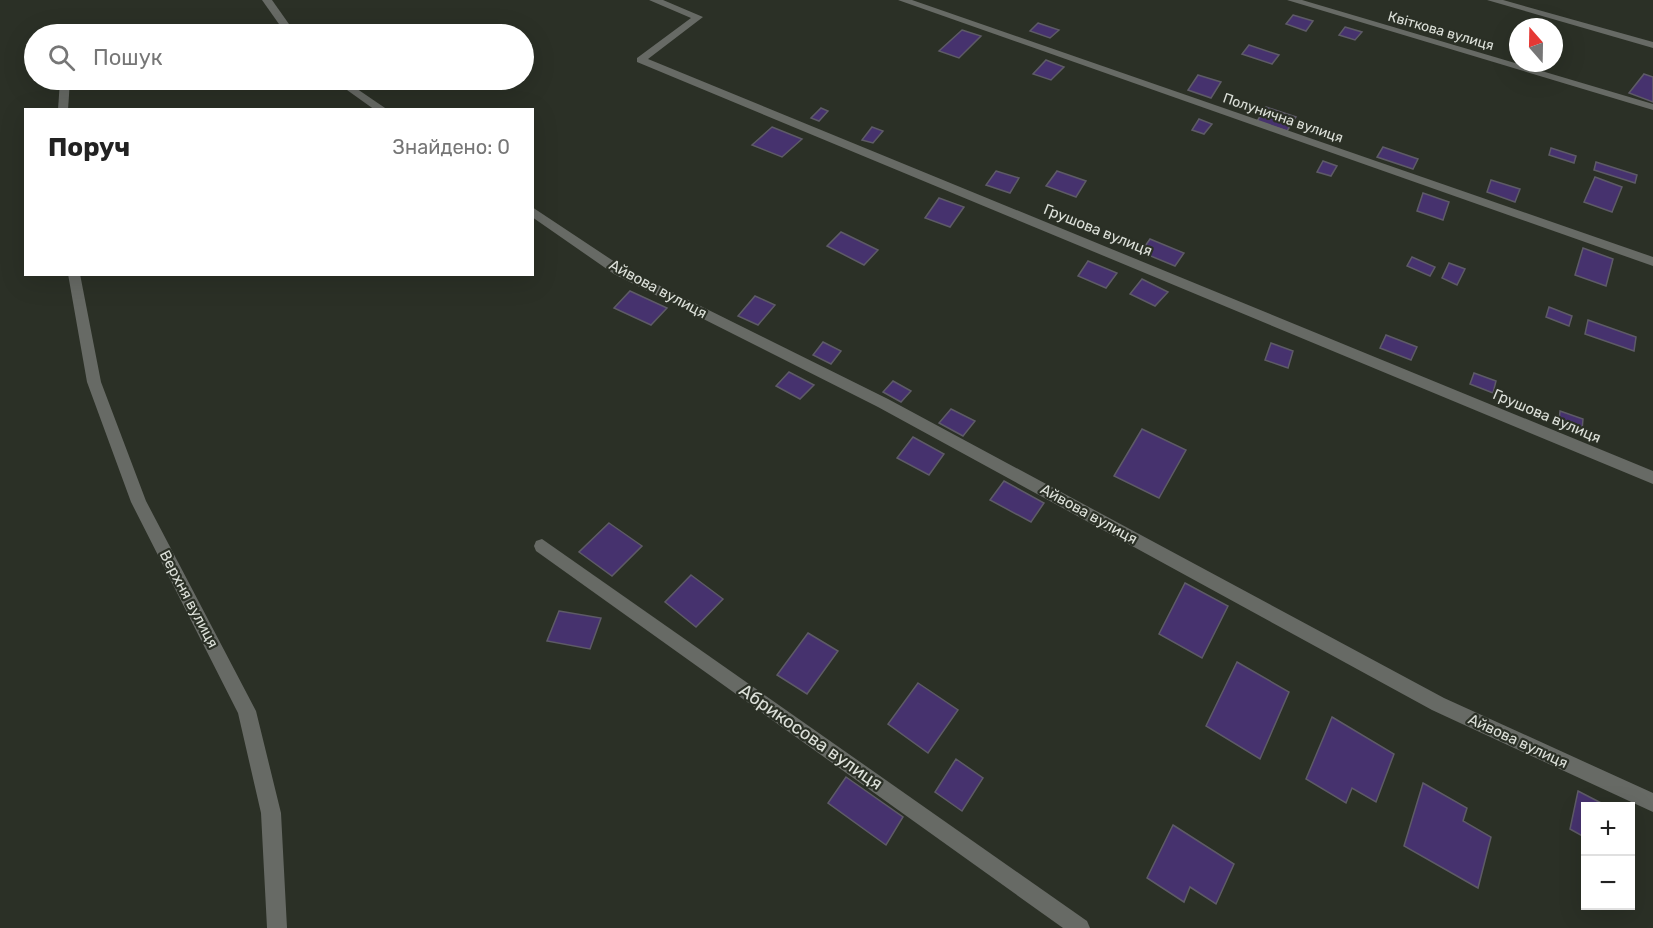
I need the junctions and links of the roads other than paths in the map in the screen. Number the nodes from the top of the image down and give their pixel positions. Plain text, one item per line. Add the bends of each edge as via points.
1 (267, 0) edge
2 (654, 0) edge
3 (903, 0) edge
4 (1292, 0) edge
5 (1492, 0) edge
6 (284, 24) edge
7 (1653, 45) edge
8 (65, 90) edge
9 (353, 90) edge
10 (1653, 107) edge
11 (63, 108) edge
12 (380, 108) edge
13 (534, 212) edge
14 (1653, 262) edge
15 (74, 276) edge
16 (1653, 478) edge
17 (542, 546) dead end
18 (1653, 803) edge
19 (277, 928) edge
20 (1080, 928) edge

1 - 6 street
2 - 16 street, Грушова вулиця via 698,17 641,60
3 - 14 street, Полунична вулиця
4 - 10 street, Квіткова вулиця
5 - 7 street
8 - 11 street
9 - 12 street
13 - 18 street, Айвова вулиця via 619,271 883,403 1438,704
15 - 19 street, Верхня вулиця via 94,382 139,502 248,711 271,813
17 - 20 street, Абрикосова вулиця

